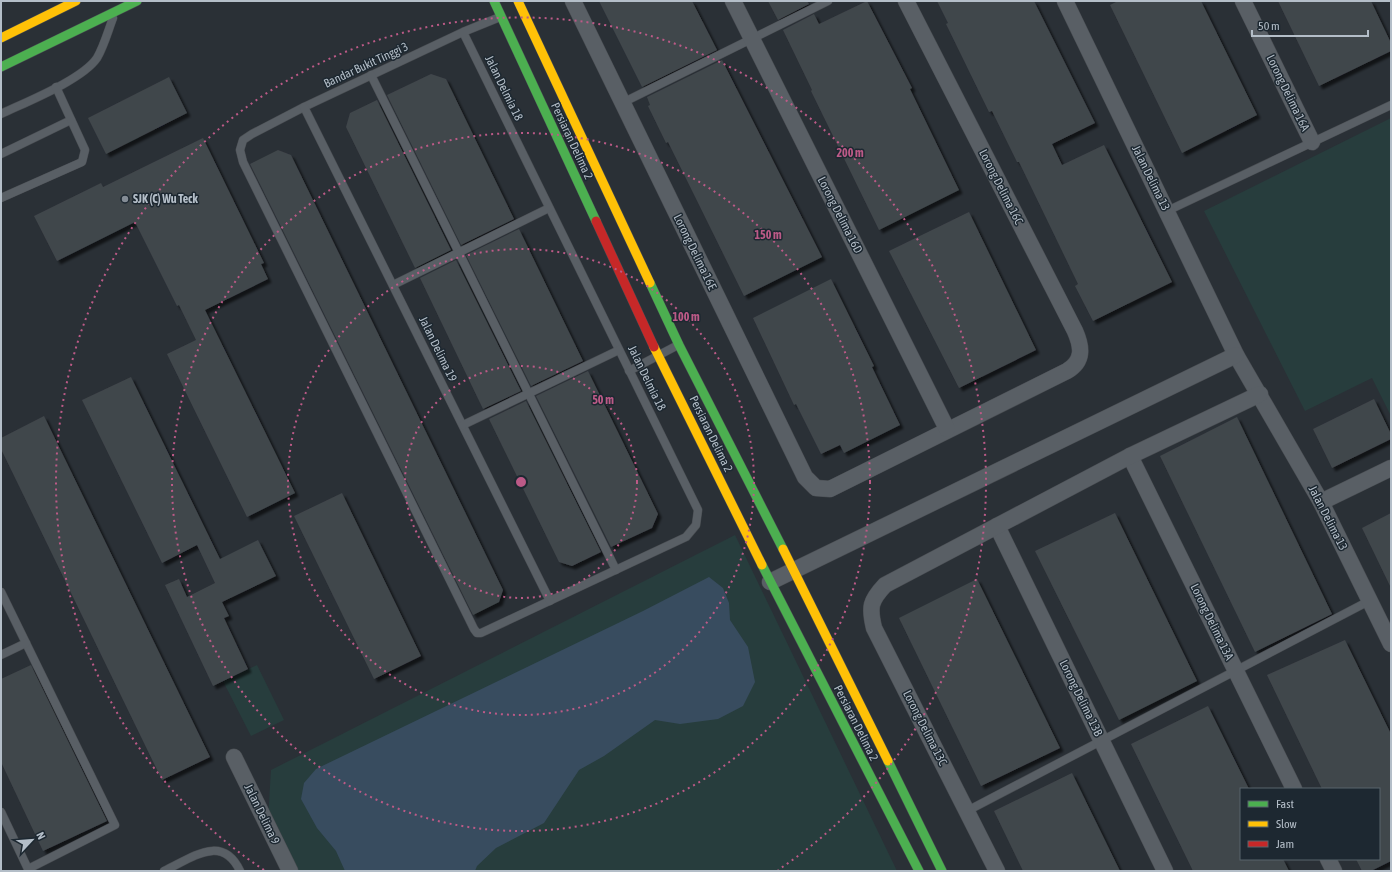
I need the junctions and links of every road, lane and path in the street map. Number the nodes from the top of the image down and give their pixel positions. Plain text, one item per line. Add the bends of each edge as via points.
1 (76, 1) edge
2 (136, 1) edge
3 (494, 1) edge
4 (518, 1) edge
5 (573, 1) edge
6 (733, 1) edge
7 (828, 1) edge
8 (906, 1) edge
9 (1065, 1) edge
10 (1243, 1) edge
11 (116, 11) junction
12 (501, 17) junction
13 (22, 28) junction
14 (1, 30) edge
15 (463, 32) junction
16 (1, 38) edge
17 (752, 38) junction
18 (1, 67) edge
19 (371, 75) junction
20 (56, 87) junction
21 (622, 103) junction
22 (1391, 105) edge
23 (304, 107) junction
24 (1, 114) edge
25 (71, 120) junction
26 (1312, 142) junction
27 (1, 154) edge
28 (1, 198) edge
29 (549, 208) junction
30 (1166, 211) junction
31 (459, 252) junction
32 (393, 286) junction
33 (679, 345) junction
34 (619, 350) junction
35 (658, 354) junction
36 (1236, 355) junction
37 (629, 371) junction
38 (528, 394) junction
39 (1260, 394) junction
40 (463, 425) junction
41 (948, 429) junction
42 (1130, 456) junction
43 (1391, 468) edge
44 (1321, 502) junction
45 (997, 526) junction
46 (616, 570) junction
47 (794, 571) junction
48 (770, 582) junction
49 (1, 592) edge
50 (1369, 601) junction
51 (550, 602) junction
52 (486, 632) joint
53 (26, 643) junction
54 (1391, 644) edge
55 (1, 655) edge
56 (1236, 671) junction
57 (1102, 741) junction
58 (234, 757) dead end
59 (1294, 788) edge
60 (1, 812) edge
61 (967, 812) junction
62 (1328, 860) edge
63 (164, 871) edge
64 (240, 871) edge
65 (290, 871) edge
66 (919, 871) edge
67 (942, 871) edge
68 (997, 871) edge
69 (1165, 871) edge
70 (1334, 871) edge

1 - 13 street
2 - 11 street
3 - 12 street, Persiaran Delima 2
4 - 33 street, Persiaran Delima 2
5 - 21 street, Lorong Delima 16E
6 - 17 street, Lorong Delima 16D
7 - 17 lane
8 - 41 street, Lorong Delima 16C via 1079,340 1080,357 1074,367
9 - 30 street, Jalan Delima 13
10 - 26 street, Lorong Delima 16A
11 - 18 street
11 - 20 lane via 96,58 81,72
12 - 15 lane, Bandar Bukit Tinggi 3
12 - 35 street, Persiaran Delima 2
13 - 14 street
13 - 16 street
15 - 19 lane, Bandar Bukit Tinggi 3
15 - 29 lane, Jalan Delmia 18
17 - 21 lane
17 - 41 street, Lorong Delima 16D
19 - 23 lane, Bandar Bukit Tinggi 3
19 - 31 lane
20 - 24 lane
20 - 25 lane
21 - 41 street, Lorong Delima 16E via 805,477 816,488 830,489
22 - 26 lane
23 - 32 lane, Jalan Delima 19
23 - 52 lane, Bandar Bukit Tinggi 3 via 243,140 240,150 243,162 474,629 477,633
25 - 27 lane
25 - 28 lane via 85,150 82,162
26 - 30 lane
29 - 31 lane
29 - 34 lane, Jalan Delmia 18
30 - 36 street, Jalan Delima 13
31 - 32 lane
31 - 38 lane
32 - 40 lane, Jalan Delima 19
33 - 35 lane
33 - 47 street, Persiaran Delima 2
34 - 37 lane, Jalan Delmia 18
34 - 38 lane
35 - 37 lane
35 - 48 street, Persiaran Delima 2
36 - 39 street, Jalan Delima 13
36 - 47 street
37 - 46 lane, Jalan Delmia 18 via 698,510 696,525 686,538
38 - 40 lane
38 - 46 lane
39 - 42 street
39 - 44 street, Jalan Delima 13
40 - 51 lane, Jalan Delima 19
42 - 45 street
42 - 56 street, Lorong Delima 13A
43 - 44 street
44 - 50 street, Jalan Delima 13
45 - 57 street, Lorong Delima 13B
45 - 61 street, Lorong Delima 13C via 885,585 875,595 870,612 874,628
46 - 51 lane, Jalan Delmia 18
47 - 48 street
47 - 67 street, Persiaran Delima 2
48 - 66 street, Persiaran Delima 2
49 - 53 lane
50 - 54 street, Jalan Delima 13
50 - 56 lane
51 - 52 lane, Jalan Delmia 18
53 - 55 lane
53 - 60 lane via 115,825 28,869
56 - 57 lane
56 - 59 street, Lorong Delima 13A
57 - 61 lane
57 - 69 street, Lorong Delima 13B
58 - 65 street, Jalan Delima 9
61 - 68 street, Lorong Delima 13C
62 - 70 street
63 - 64 lane via 211,850 225,852 236,862

